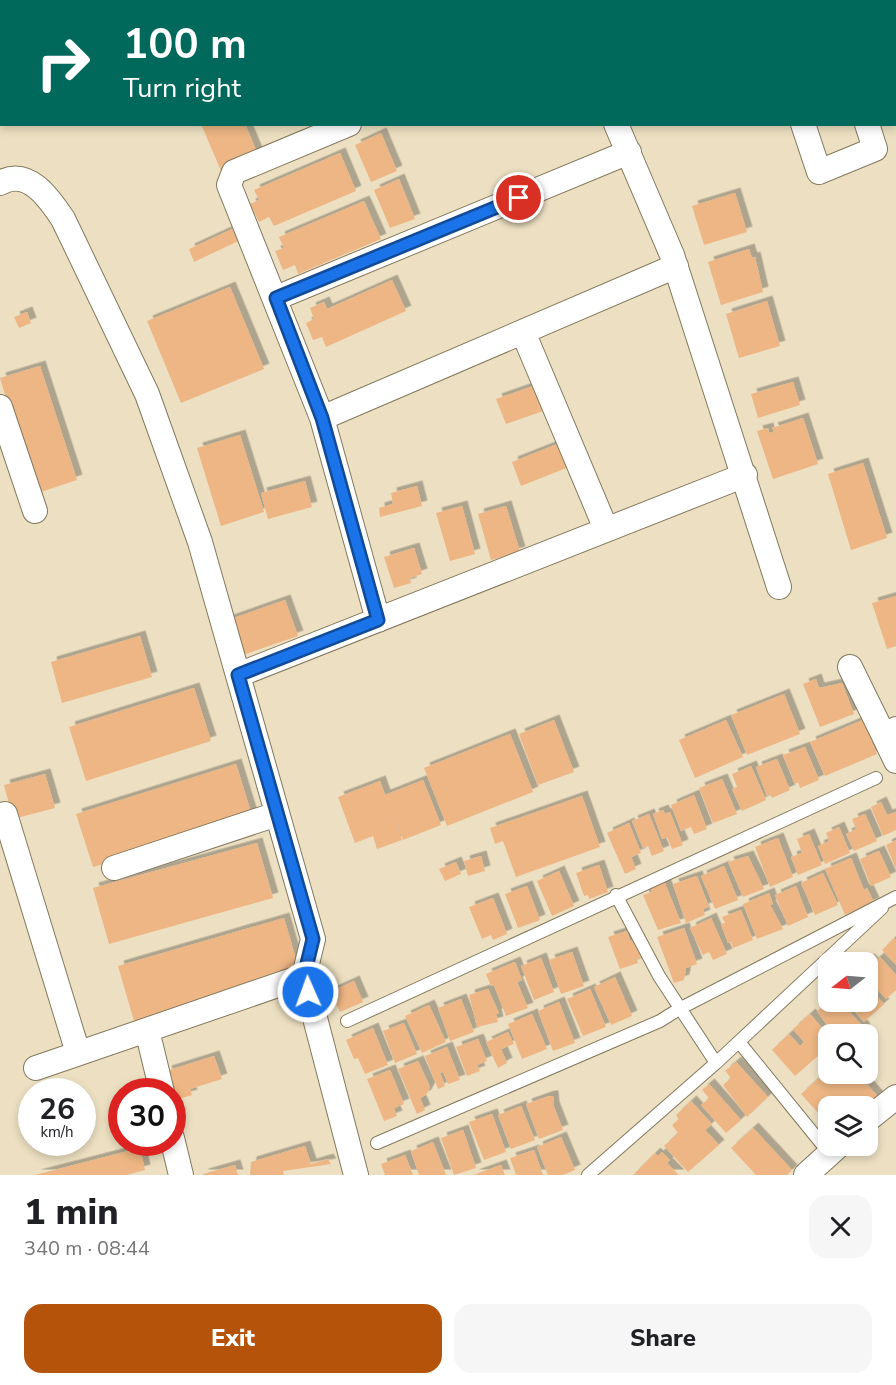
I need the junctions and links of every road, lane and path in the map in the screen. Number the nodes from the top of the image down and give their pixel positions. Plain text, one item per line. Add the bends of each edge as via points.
1 (344, 126) edge
2 (617, 126) edge
3 (804, 126) edge
4 (868, 126) edge
5 (629, 152) junction
6 (0, 183) edge
7 (676, 266) junction
8 (276, 298) junction
9 (523, 332) junction
10 (1, 418) edge
11 (322, 418) junction
12 (745, 475) junction
13 (35, 512) dead end
14 (606, 529) junction
15 (779, 587) dead end
16 (378, 620) junction
17 (850, 667) dead end
18 (238, 675) junction
19 (890, 733) edge
20 (896, 761) edge
21 (876, 778) dead end
22 (4, 814) dead end
23 (277, 814) junction
24 (114, 868) dead end
25 (616, 895) junction
26 (895, 897) edge
27 (304, 976) junction
28 (679, 1009) junction
29 (347, 1021) dead end
30 (147, 1030) junction
31 (738, 1042) junction
32 (78, 1053) junction
33 (716, 1063) junction
34 (36, 1068) dead end
35 (159, 1078) edge
36 (896, 1097) edge
37 (878, 1111) edge
38 (818, 1132) edge
39 (377, 1143) dead end
40 (177, 1156) edge
41 (827, 1156) edge
42 (182, 1175) edge
43 (356, 1175) edge
44 (588, 1175) edge
45 (806, 1175) edge

1 - 8 street via 234,172 230,178 230,192
2 - 5 street
3 - 4 street via 819,172 875,148
5 - 7 street
5 - 8 street
6 - 18 street via 9,178 25,178 49,198 84,260 147,394 200,542
7 - 9 street
7 - 12 street
8 - 11 street
9 - 11 street
9 - 14 street
10 - 13 street via 10,432
11 - 16 street
12 - 14 street
12 - 15 street
14 - 16 street
16 - 18 street
17 - 19 street
18 - 23 street
19 - 20 street
21 - 25 lane
22 - 32 street
23 - 24 street
23 - 27 street via 313,939
25 - 28 lane
25 - 29 lane
26 - 28 lane
26 - 31 lane
27 - 30 street
27 - 43 street
28 - 33 lane
28 - 39 lane via 660,1021
30 - 32 street
30 - 35 street
31 - 33 lane
31 - 38 lane
32 - 34 street
33 - 44 lane
36 - 37 street
40 - 42 street
41 - 45 street

